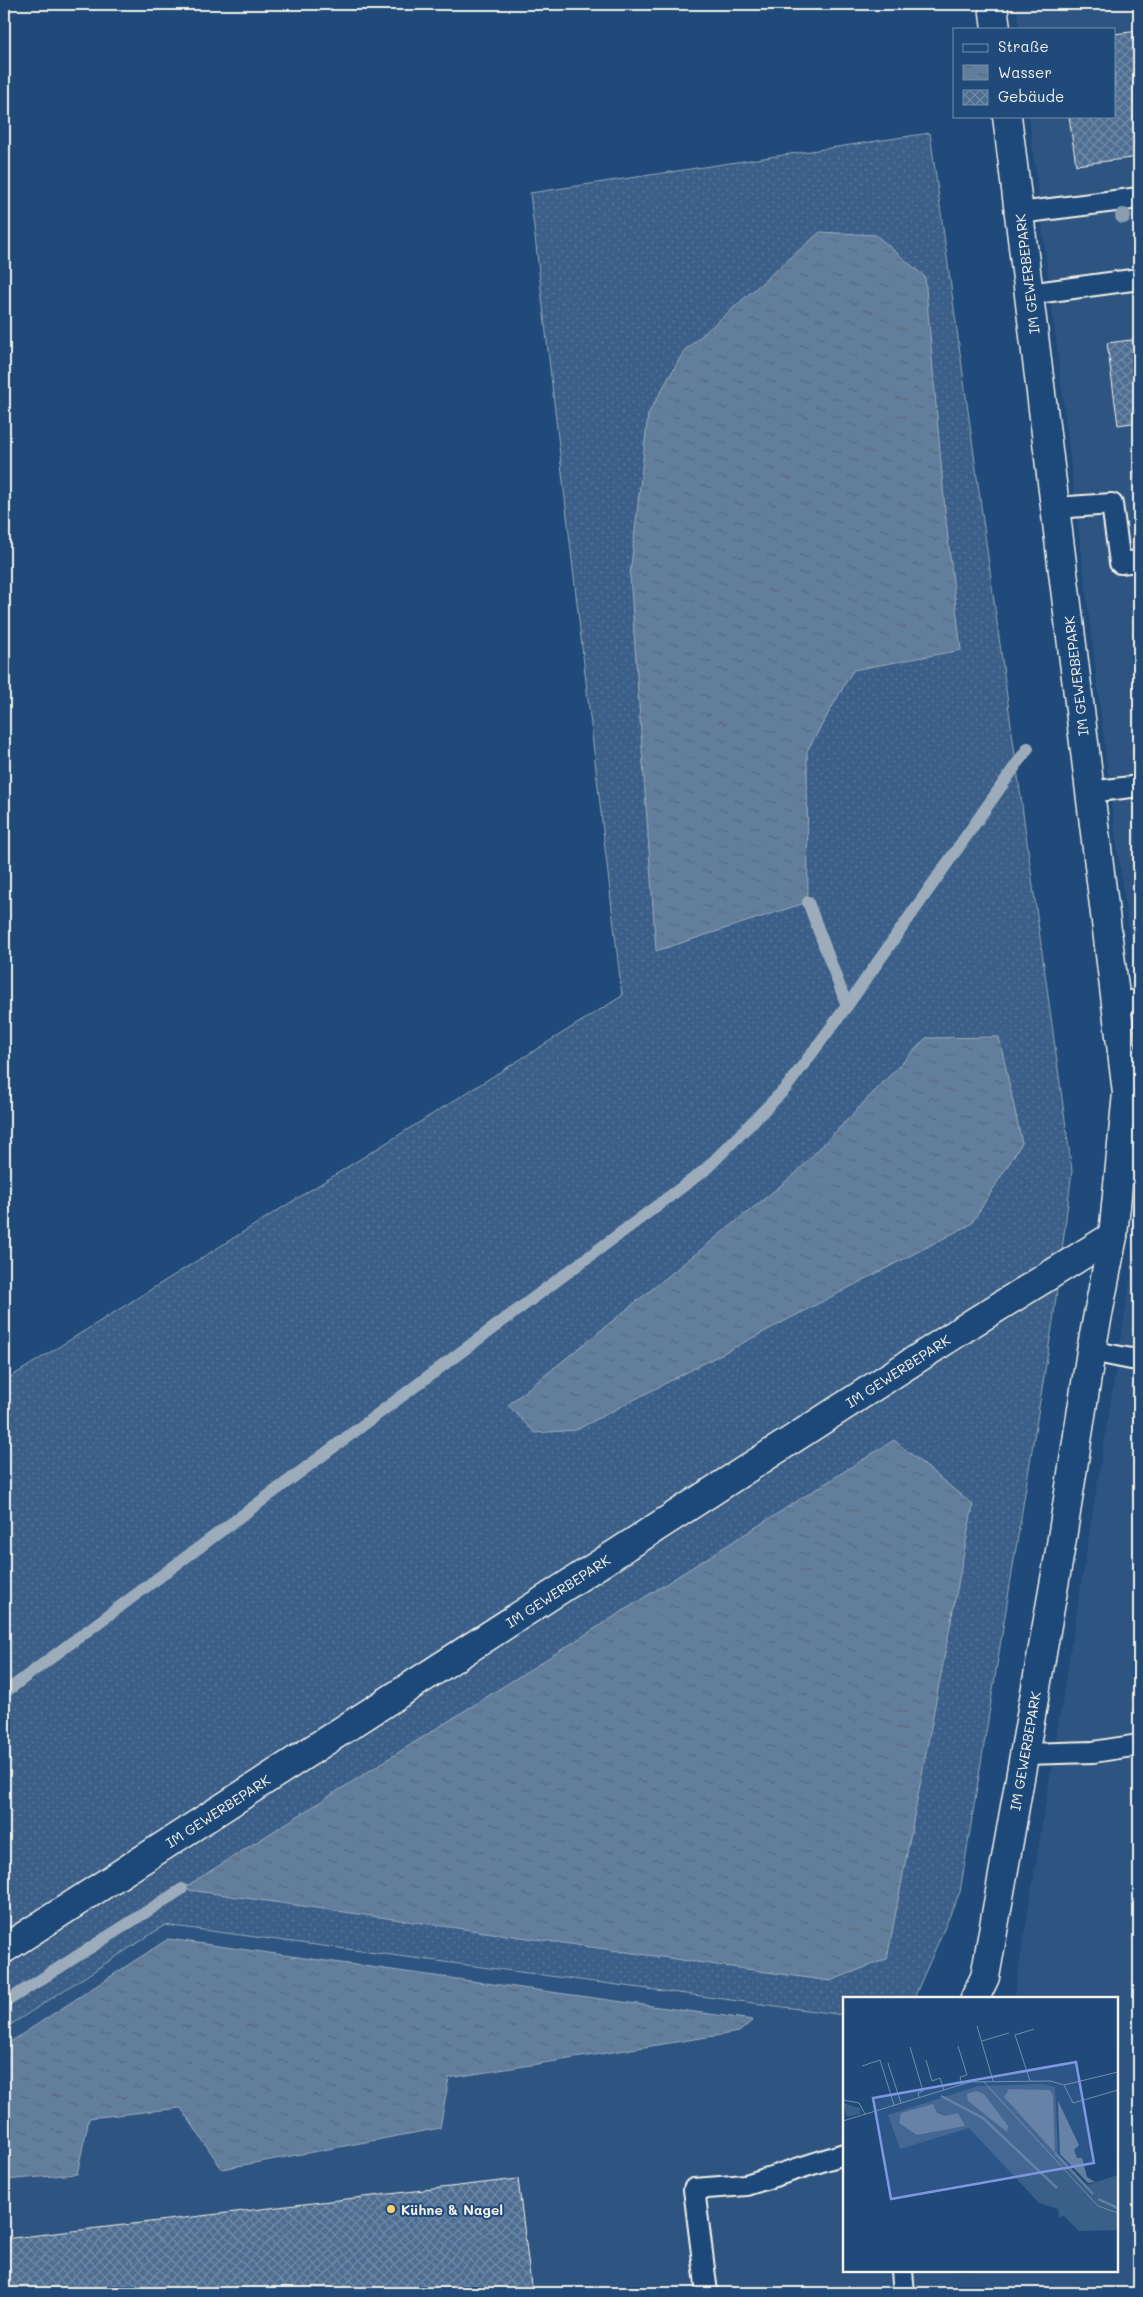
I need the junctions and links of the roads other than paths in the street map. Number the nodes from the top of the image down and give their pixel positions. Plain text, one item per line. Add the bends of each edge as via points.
1 (993, 4) edge
2 (996, 28) edge
3 (1007, 118) edge
4 (1139, 198) edge
5 (1019, 213) junction
6 (1139, 279) edge
7 (1029, 294) junction
8 (1055, 508) junction
9 (1139, 561) edge
10 (1139, 786) edge
11 (1090, 792) junction
12 (1127, 1001) edge
13 (1113, 1236) junction
14 (1091, 1351) junction
15 (1139, 1358) edge
16 (1139, 1745) edge
17 (1025, 1754) junction
18 (4, 1949) edge
19 (975, 1997) edge
20 (843, 2154) edge
21 (902, 2272) edge
22 (707, 2293) edge
23 (904, 2293) edge

1 - 2 street
3 - 5 street, IM GEWERBEPARK
4 - 5 lane
5 - 7 street, IM GEWERBEPARK
6 - 7 lane
7 - 8 street, IM GEWERBEPARK
8 - 9 lane via 1112,504 1120,563
8 - 11 street, IM GEWERBEPARK
10 - 11 lane
11 - 12 street, IM GEWERBEPARK
12 - 13 street, IM GEWERBEPARK via 1127,1093
13 - 14 street, IM GEWERBEPARK
13 - 18 street, IM GEWERBEPARK via 957,1333
14 - 15 lane
14 - 17 street, IM GEWERBEPARK
16 - 17 lane via 1093,1752
17 - 19 street, IM GEWERBEPARK via 985,1977
20 - 22 lane via 746,2185 694,2189
21 - 23 lane

